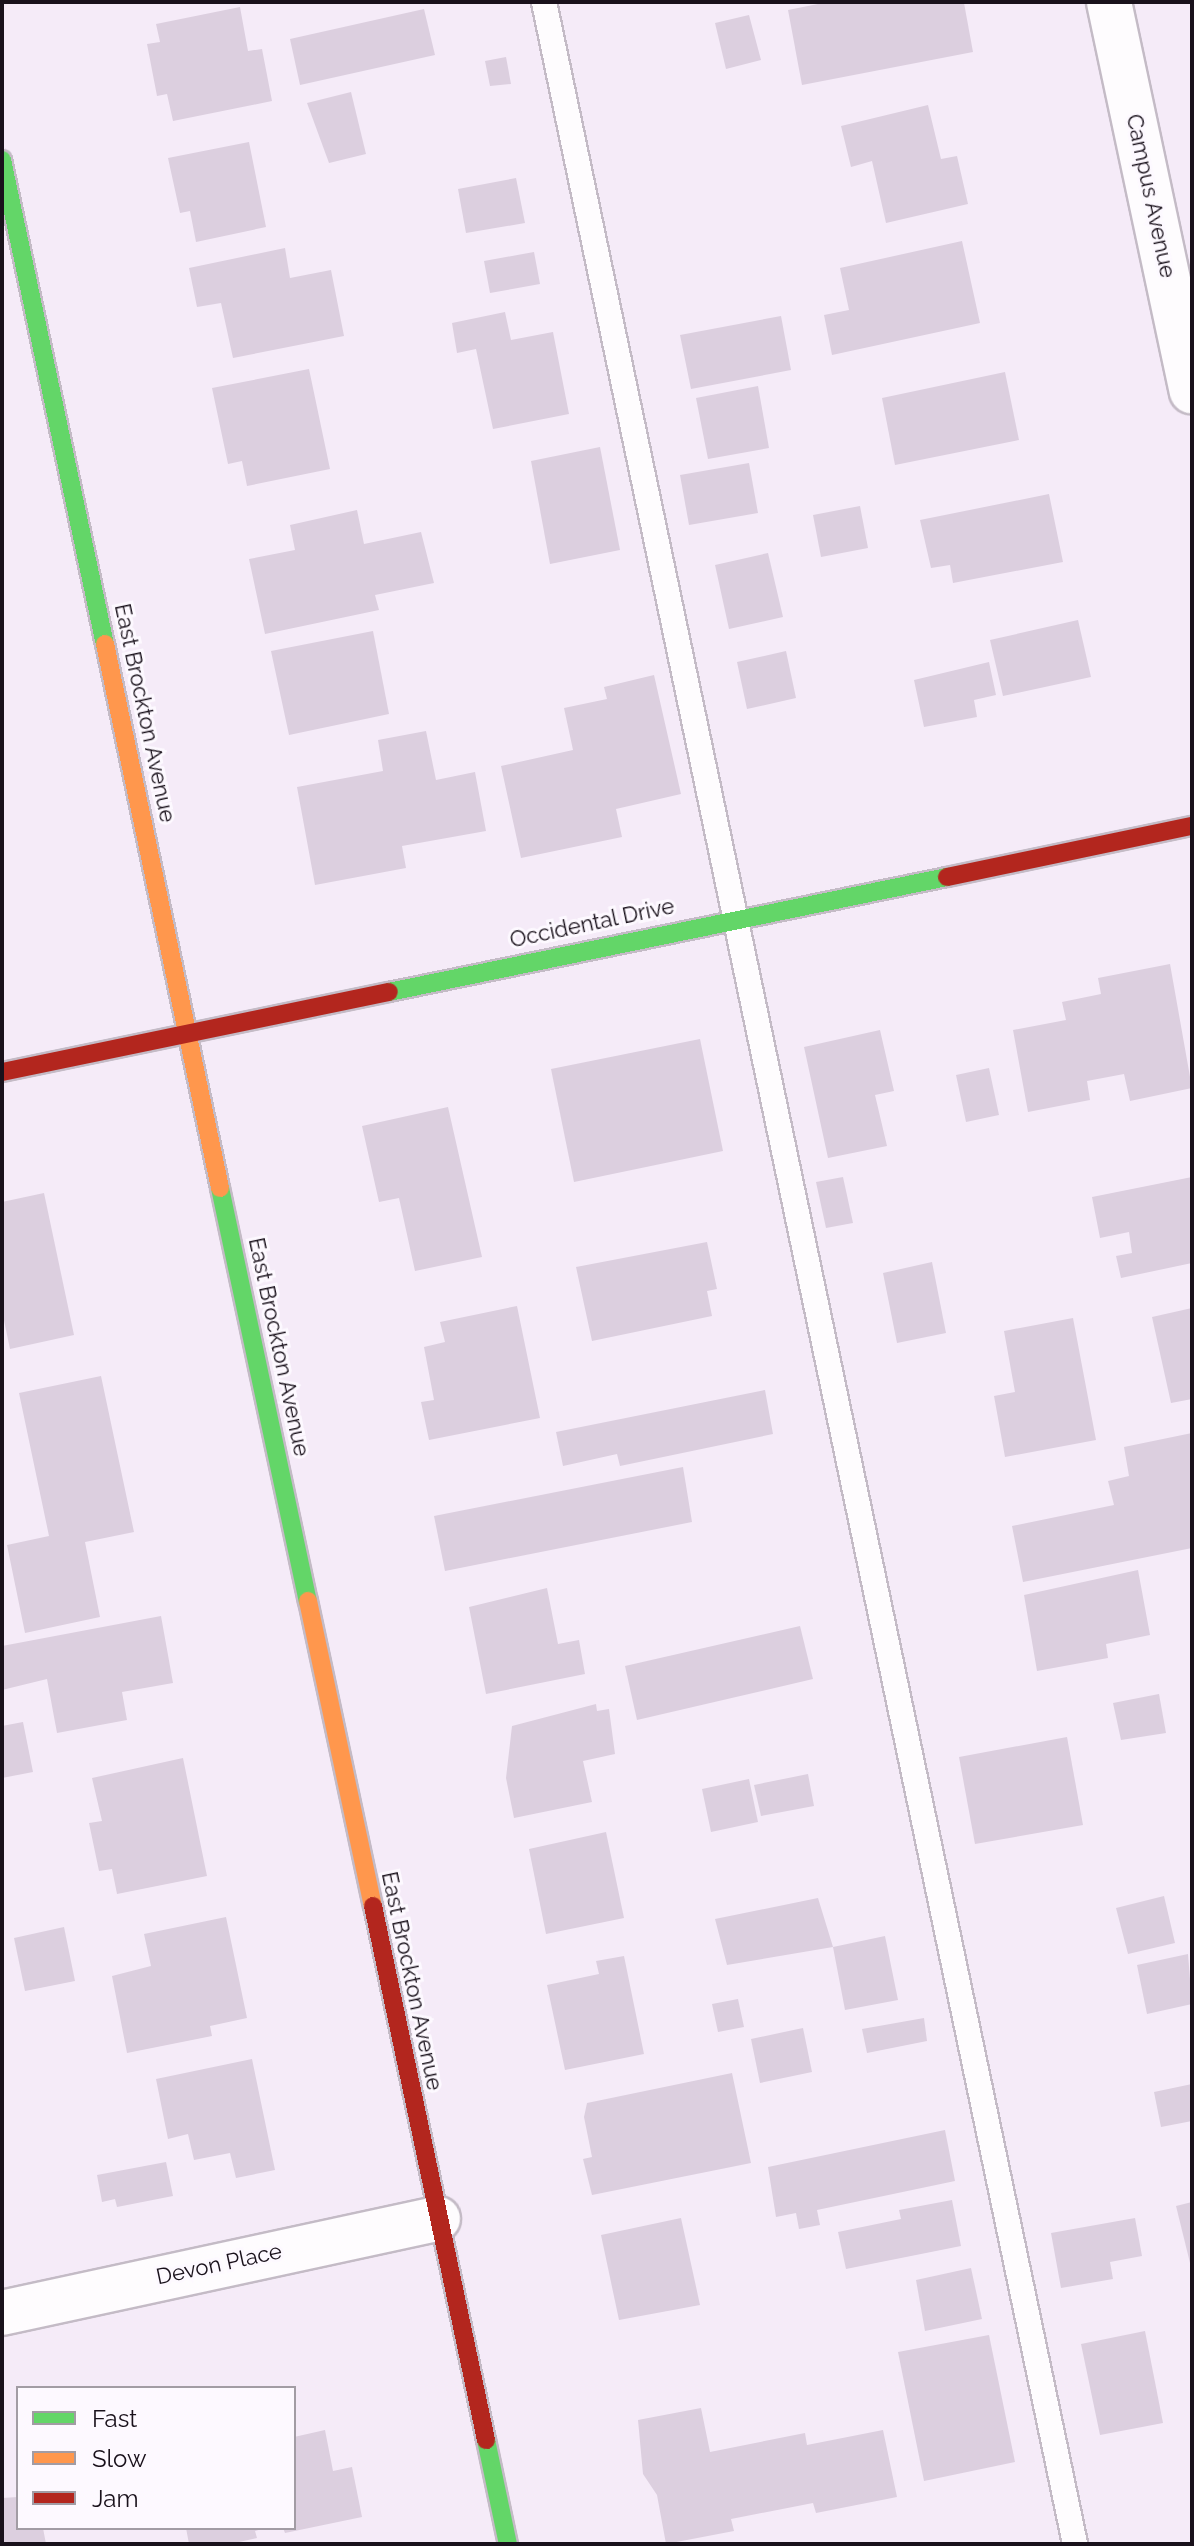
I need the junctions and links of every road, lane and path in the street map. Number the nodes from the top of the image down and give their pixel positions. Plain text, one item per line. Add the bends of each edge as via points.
1 (544, 2) edge
2 (1109, 2) edge
3 (3, 173) edge
4 (1192, 391) edge
5 (1192, 826) edge
6 (736, 918) junction
7 (188, 1031) junction
8 (2, 1072) edge
9 (438, 2219) junction
10 (2, 2313) edge
11 (508, 2544) edge
12 (1075, 2544) edge

1 - 6 lane
2 - 4 street, Campus Avenue
3 - 7 street, East Brockton Avenue
5 - 6 street, Occidental Drive
6 - 7 street, Occidental Drive
6 - 12 lane
7 - 8 street, Occidental Drive
7 - 9 street, East Brockton Avenue
9 - 10 street, Devon Place
9 - 11 street, East Brockton Avenue

